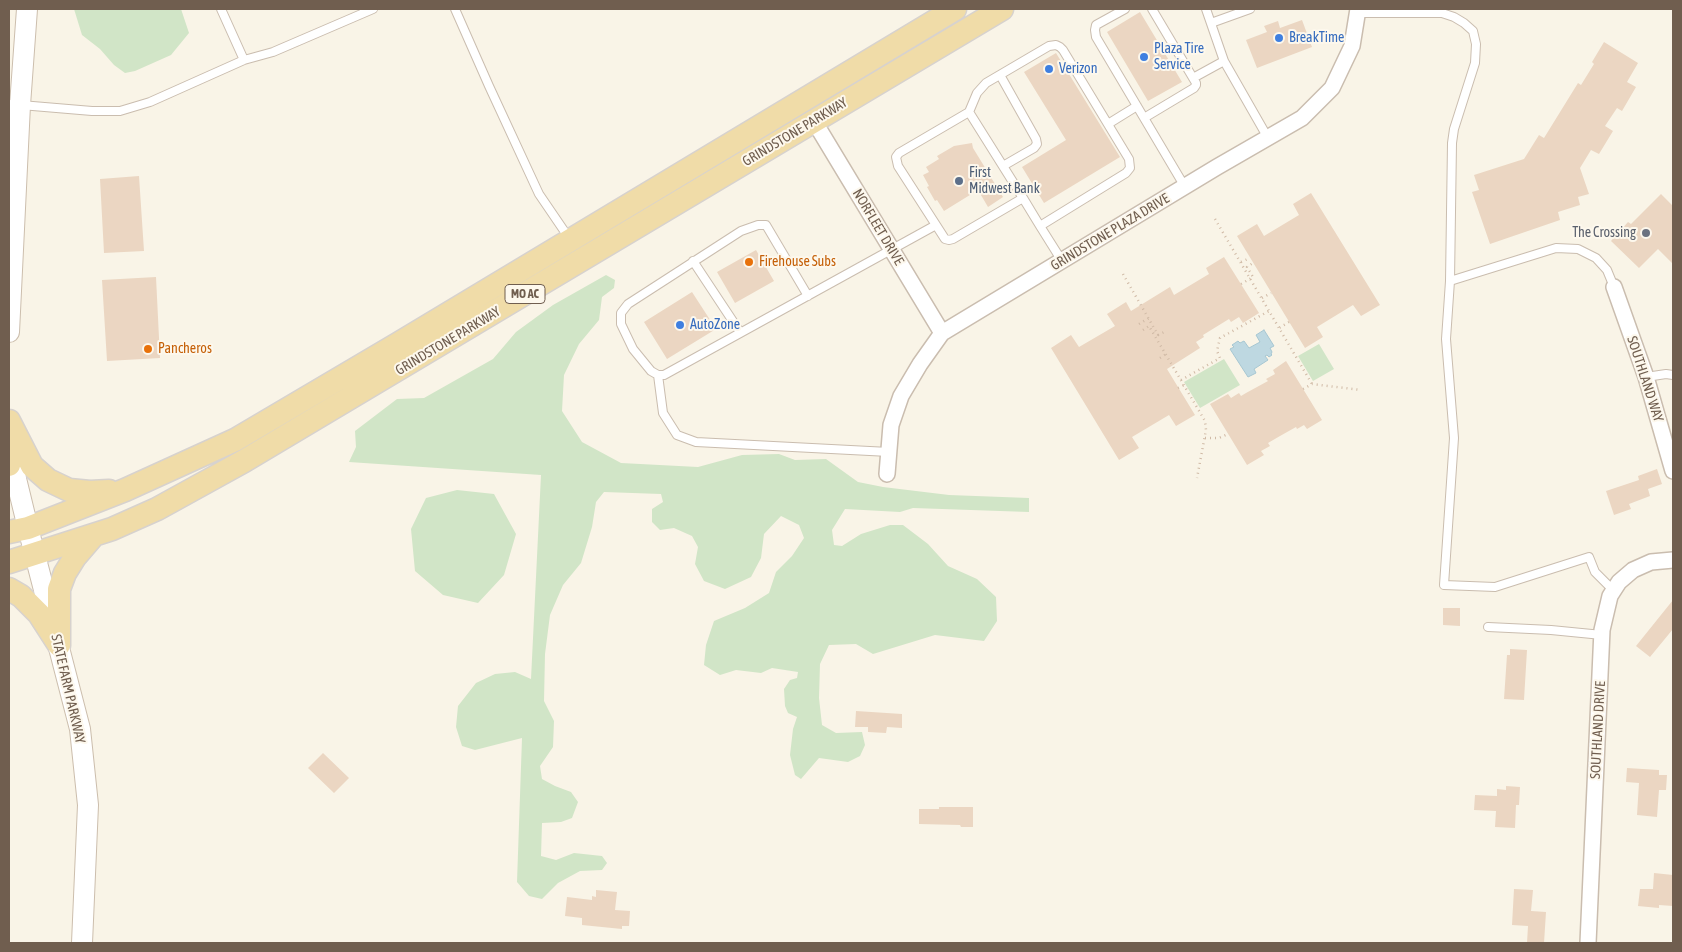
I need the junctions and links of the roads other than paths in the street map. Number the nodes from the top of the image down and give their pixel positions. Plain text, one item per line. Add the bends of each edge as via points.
1 (27, 9) edge
2 (221, 9) edge
3 (373, 9) edge
4 (456, 9) edge
5 (955, 9) edge
6 (1002, 9) edge
7 (1125, 9) edge
8 (1152, 9) edge
9 (1206, 9) edge
10 (1250, 9) edge
11 (1358, 11) edge
12 (1211, 23) junction
13 (244, 60) junction
14 (1224, 61) junction
15 (1000, 75) junction
16 (1193, 78) junction
17 (14, 104) edge
18 (1137, 106) junction
19 (969, 112) junction
20 (1144, 118) junction
21 (814, 121) junction
22 (1108, 124) junction
23 (1268, 138) junction
24 (1003, 166) junction
25 (1185, 187) junction
26 (1023, 198) junction
27 (936, 225) junction
28 (1040, 226) junction
29 (570, 240) junction
30 (892, 250) junction
31 (1062, 260) junction
32 (693, 261) junction
33 (1450, 281) junction
34 (1614, 287) joint
35 (808, 296) junction
36 (9, 332) edge
37 (740, 332) junction
38 (942, 333) junction
39 (658, 375) junction
40 (1673, 375) edge
41 (1646, 377) junction
42 (9, 422) edge
43 (9, 429) edge
44 (888, 452) junction
45 (10, 461) edge
46 (1673, 470) edge
47 (887, 474) dead end
48 (125, 490) junction
49 (18, 530) edge
50 (93, 536) junction
51 (35, 554) junction
52 (1673, 560) edge
53 (9, 562) edge
54 (9, 589) edge
55 (1613, 590) junction
56 (1488, 627) dead end
57 (1602, 635) junction
58 (59, 646) junction
59 (82, 943) edge
60 (1588, 943) edge

1 - 17 street
2 - 13 lane
3 - 13 lane via 273,52
4 - 29 lane via 539,194
5 - 29 main road, GRINDSTONE PARKWAY / MO AC
6 - 21 main road, GRINDSTONE PARKWAY / MO AC
7 - 18 lane via 1096,25 1095,30 1096,37
8 - 16 lane
9 - 12 lane
10 - 12 lane
11 - 23 street, GRINDSTONE PLAZA DRIVE via 1352,46 1332,88 1302,118
11 - 33 lane via 1442,14 1454,17 1473,31 1475,63 1453,136
12 - 14 lane
13 - 17 lane via 150,102 120,111
14 - 16 lane
14 - 23 lane
15 - 19 lane via 980,88
15 - 22 lane via 1056,45
15 - 24 lane via 1037,144
16 - 20 lane via 1194,88
17 - 36 street
18 - 20 lane
18 - 22 lane
19 - 24 lane
19 - 27 lane via 896,157 898,166
20 - 25 lane
21 - 30 street, NORFLEET DRIVE
21 - 50 main road, GRINDSTONE PARKWAY / MO AC via 244,461 157,509
22 - 28 lane via 1130,168
23 - 25 street, GRINDSTONE PLAZA DRIVE
24 - 26 lane
25 - 31 street, GRINDSTONE PLAZA DRIVE
26 - 27 lane via 953,239 945,239
26 - 28 lane
27 - 30 lane
28 - 31 lane
29 - 48 main road, GRINDSTONE PARKWAY / MO AC via 235,440
30 - 35 lane
30 - 38 street, NORFLEET DRIVE
31 - 38 street, GRINDSTONE PLAZA DRIVE
32 - 35 lane via 740,231 766,225
32 - 37 lane
32 - 39 lane via 628,304 621,313 621,324 633,349
33 - 34 lane via 1556,248 1578,249 1596,258 1607,270
33 - 55 lane via 1446,339 1454,438 1444,585 1495,587 1589,557 1595,572
34 - 41 street, SOUTHLAND WAY
35 - 37 lane
37 - 39 lane via 664,375
38 - 44 street, GRINDSTONE PLAZA DRIVE via 901,396 891,425
39 - 44 lane via 663,413 677,435 696,442
40 - 41 lane
41 - 46 street, SOUTHLAND WAY
42 - 48 main road via 32,466 48,480 69,490
43 - 45 street, STATE FARM PARKWAY
44 - 47 street, GRINDSTONE PLAZA DRIVE
45 - 49 street, STATE FARM PARKWAY
48 - 49 main road, GRINDSTONE PARKWAY / MO AC
49 - 51 street, STATE FARM PARKWAY
50 - 51 main road, GRINDSTONE PARKWAY / MO AC
50 - 58 main road via 75,557 59,590
51 - 53 main road, MO AC
51 - 58 street, STATE FARM PARKWAY
52 - 55 street, SOUTHLAND DRIVE via 1650,562 1632,570
54 - 58 main road via 39,614
55 - 57 street, SOUTHLAND DRIVE
56 - 57 lane
57 - 60 street, SOUTHLAND DRIVE
58 - 59 street, STATE FARM PARKWAY via 80,729 88,805

